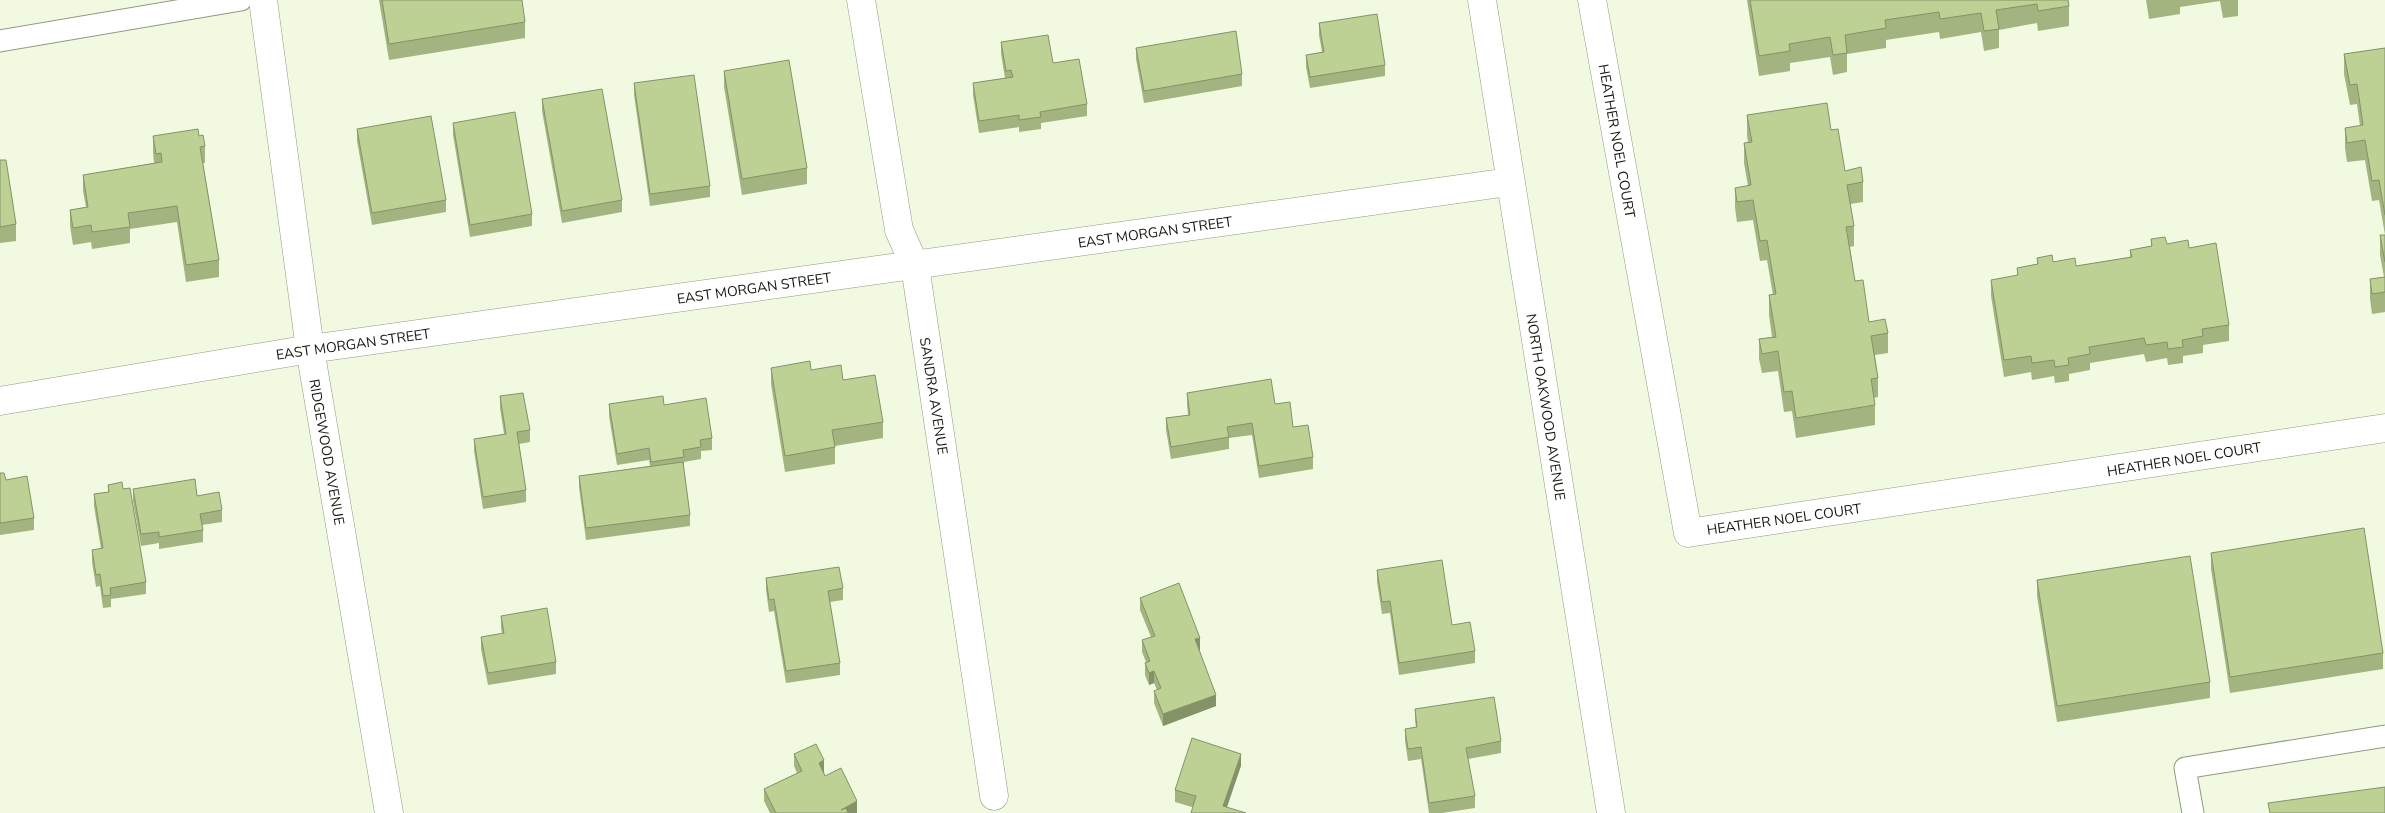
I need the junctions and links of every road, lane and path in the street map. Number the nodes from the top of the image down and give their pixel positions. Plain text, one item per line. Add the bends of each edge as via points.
1 (240, 0) edge
2 (263, 0) edge
3 (861, 0) edge
4 (1482, 0) edge
5 (1592, 0) edge
6 (0, 41) edge
7 (1509, 182) junction
8 (915, 266) junction
9 (310, 349) junction
10 (0, 400) edge
11 (2385, 428) edge
12 (2385, 736) edge
13 (994, 796) dead end
14 (389, 813) edge
15 (1611, 813) edge
16 (2193, 813) edge

1 - 6 lane
2 - 9 street, RIDGEWOOD AVENUE
3 - 8 street, SANDRA AVENUE via 899,230
4 - 7 street, NORTH OAKWOOD AVENUE
5 - 11 street, HEATHER NOEL COURT via 1688,533
7 - 8 street, EAST MORGAN STREET
7 - 15 street, NORTH OAKWOOD AVENUE
8 - 9 street, EAST MORGAN STREET
8 - 13 street, SANDRA AVENUE
9 - 10 street, EAST MORGAN STREET
9 - 14 street, RIDGEWOOD AVENUE
12 - 16 lane via 2186,768

